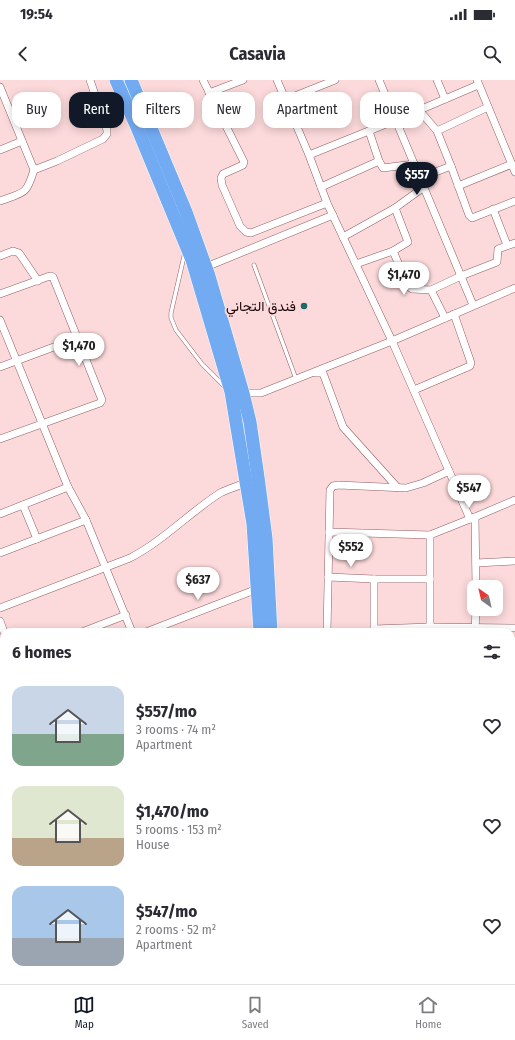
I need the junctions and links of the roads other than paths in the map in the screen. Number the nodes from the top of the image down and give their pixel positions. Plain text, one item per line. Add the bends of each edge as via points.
1 (90, 80) edge
2 (116, 80) edge
3 (131, 80) edge
4 (203, 80) edge
5 (243, 80) edge
6 (277, 80) edge
7 (335, 80) edge
8 (379, 80) edge
9 (437, 80) edge
10 (478, 82) edge
11 (0, 87) edge
12 (209, 92) edge
13 (212, 92) edge
14 (282, 92) edge
15 (305, 92) edge
16 (384, 92) edge
17 (446, 99) junction
18 (488, 106) junction
19 (424, 108) edge
20 (424, 116) edge
21 (227, 128) edge
22 (298, 128) edge
23 (376, 128) edge
24 (399, 128) edge
25 (369, 131) junction
26 (437, 131) junction
27 (22, 141) junction
28 (0, 150) edge
29 (310, 155) junction
30 (379, 161) junction
31 (414, 164) junction
32 (512, 164) junction
33 (451, 166) junction
34 (34, 170) junction
35 (515, 172) edge
36 (420, 178) junction
37 (458, 186) junction
38 (321, 187) junction
39 (424, 187) junction
40 (0, 201) edge
41 (515, 201) edge
42 (327, 203) junction
43 (395, 208) junction
44 (493, 209) junction
45 (333, 215) junction
46 (343, 237) junction
47 (515, 243) edge
48 (186, 245) junction
49 (507, 245) junction
50 (393, 251) junction
51 (0, 256) edge
52 (356, 264) junction
53 (254, 266) dead end
54 (206, 267) junction
55 (461, 276) junction
56 (38, 281) junction
57 (515, 288) edge
58 (431, 290) junction
59 (0, 294) edge
60 (473, 306) junction
61 (454, 314) junction
62 (445, 318) junction
63 (0, 320) edge
64 (78, 338) junction
65 (392, 341) junction
66 (17, 361) junction
67 (0, 367) edge
68 (313, 372) junction
69 (296, 379) junction
70 (414, 390) junction
71 (237, 393) junction
72 (43, 425) junction
73 (0, 440) edge
74 (449, 471) junction
75 (246, 483) junction
76 (68, 486) junction
77 (398, 487) junction
78 (515, 500) edge
79 (23, 505) junction
80 (0, 514) edge
81 (472, 518) junction
82 (86, 520) junction
83 (329, 532) junction
84 (430, 535) junction
85 (37, 538) junction
86 (0, 553) edge
87 (515, 561) edge
88 (476, 563) junction
89 (106, 568) junction
90 (328, 577) junction
91 (374, 579) junction
92 (430, 579) junction
93 (476, 580) edge
94 (257, 589) junction
95 (0, 608) edge
96 (126, 616) junction
97 (476, 616) edge
98 (430, 627) junction
99 (93, 628) edge
100 (130, 628) edge
101 (156, 628) edge
102 (260, 628) edge
103 (271, 628) edge
104 (328, 628) edge
105 (374, 628) edge
106 (411, 628) edge
107 (445, 628) edge
108 (476, 628) edge

1 - 34 street via 107,134 103,139
2 - 48 highway
3 - 54 highway
4 - 12 street
5 - 13 street
6 - 14 street
7 - 15 street
8 - 16 street
9 - 17 street
10 - 17 street
10 - 18 street
11 - 27 street
17 - 19 street
18 - 26 street
18 - 32 street
20 - 26 street
21 - 42 street via 244,162 243,165 223,174 221,178 242,229 251,233
22 - 29 street
23 - 25 street
24 - 31 street
25 - 29 street
25 - 30 street
26 - 33 street
27 - 28 street
27 - 34 street
29 - 38 street
30 - 31 street via 384,168
30 - 38 street
31 - 36 street
32 - 35 street
32 - 37 street
33 - 36 street
33 - 37 street
34 - 40 street via 29,186 24,191
36 - 39 street
37 - 44 street via 470,217
38 - 42 street
39 - 43 street
39 - 55 street
41 - 44 street
42 - 45 street
43 - 46 street
43 - 50 street via 408,240 406,244
44 - 49 street
45 - 46 street
45 - 54 street
46 - 52 street
47 - 49 street
48 - 71 highway
48 - 71 lane via 171,313 173,325 202,364
49 - 55 street via 498,249 497,262
50 - 52 street
50 - 58 street via 408,286 412,289
51 - 56 street via 13,251 19,253
52 - 65 street
53 - 69 lane
54 - 71 highway
55 - 58 street
55 - 60 street
56 - 59 street
56 - 64 street via 54,277
57 - 60 street
58 - 62 street
60 - 61 street
61 - 62 street
61 - 70 street via 470,366
62 - 65 street
63 - 66 street
64 - 66 street
64 - 72 street via 101,396 101,402
65 - 68 street
65 - 70 street
66 - 67 street
66 - 72 street
68 - 69 street
68 - 77 street via 323,373 343,427
69 - 71 street via 261,393
70 - 74 street
71 - 75 highway
71 - 103 highway via 250,422 258,477 266,538
72 - 73 street
72 - 76 street
74 - 77 street via 416,486
74 - 81 street
75 - 89 street via 222,492 146,550
75 - 94 highway via 253,524
76 - 79 street
76 - 82 street
77 - 83 street via 333,486 330,490
78 - 81 street
79 - 80 street
79 - 85 street
81 - 84 street
81 - 88 street
82 - 85 street
82 - 89 street
83 - 84 street
83 - 90 street
84 - 92 street
85 - 86 street
87 - 88 street
88 - 93 street
89 - 95 street
89 - 96 street
90 - 91 street
90 - 104 street
91 - 92 street
91 - 105 street
92 - 98 street
94 - 101 street
94 - 102 highway
96 - 99 street
96 - 100 street
97 - 108 street
98 - 106 street
98 - 107 street

